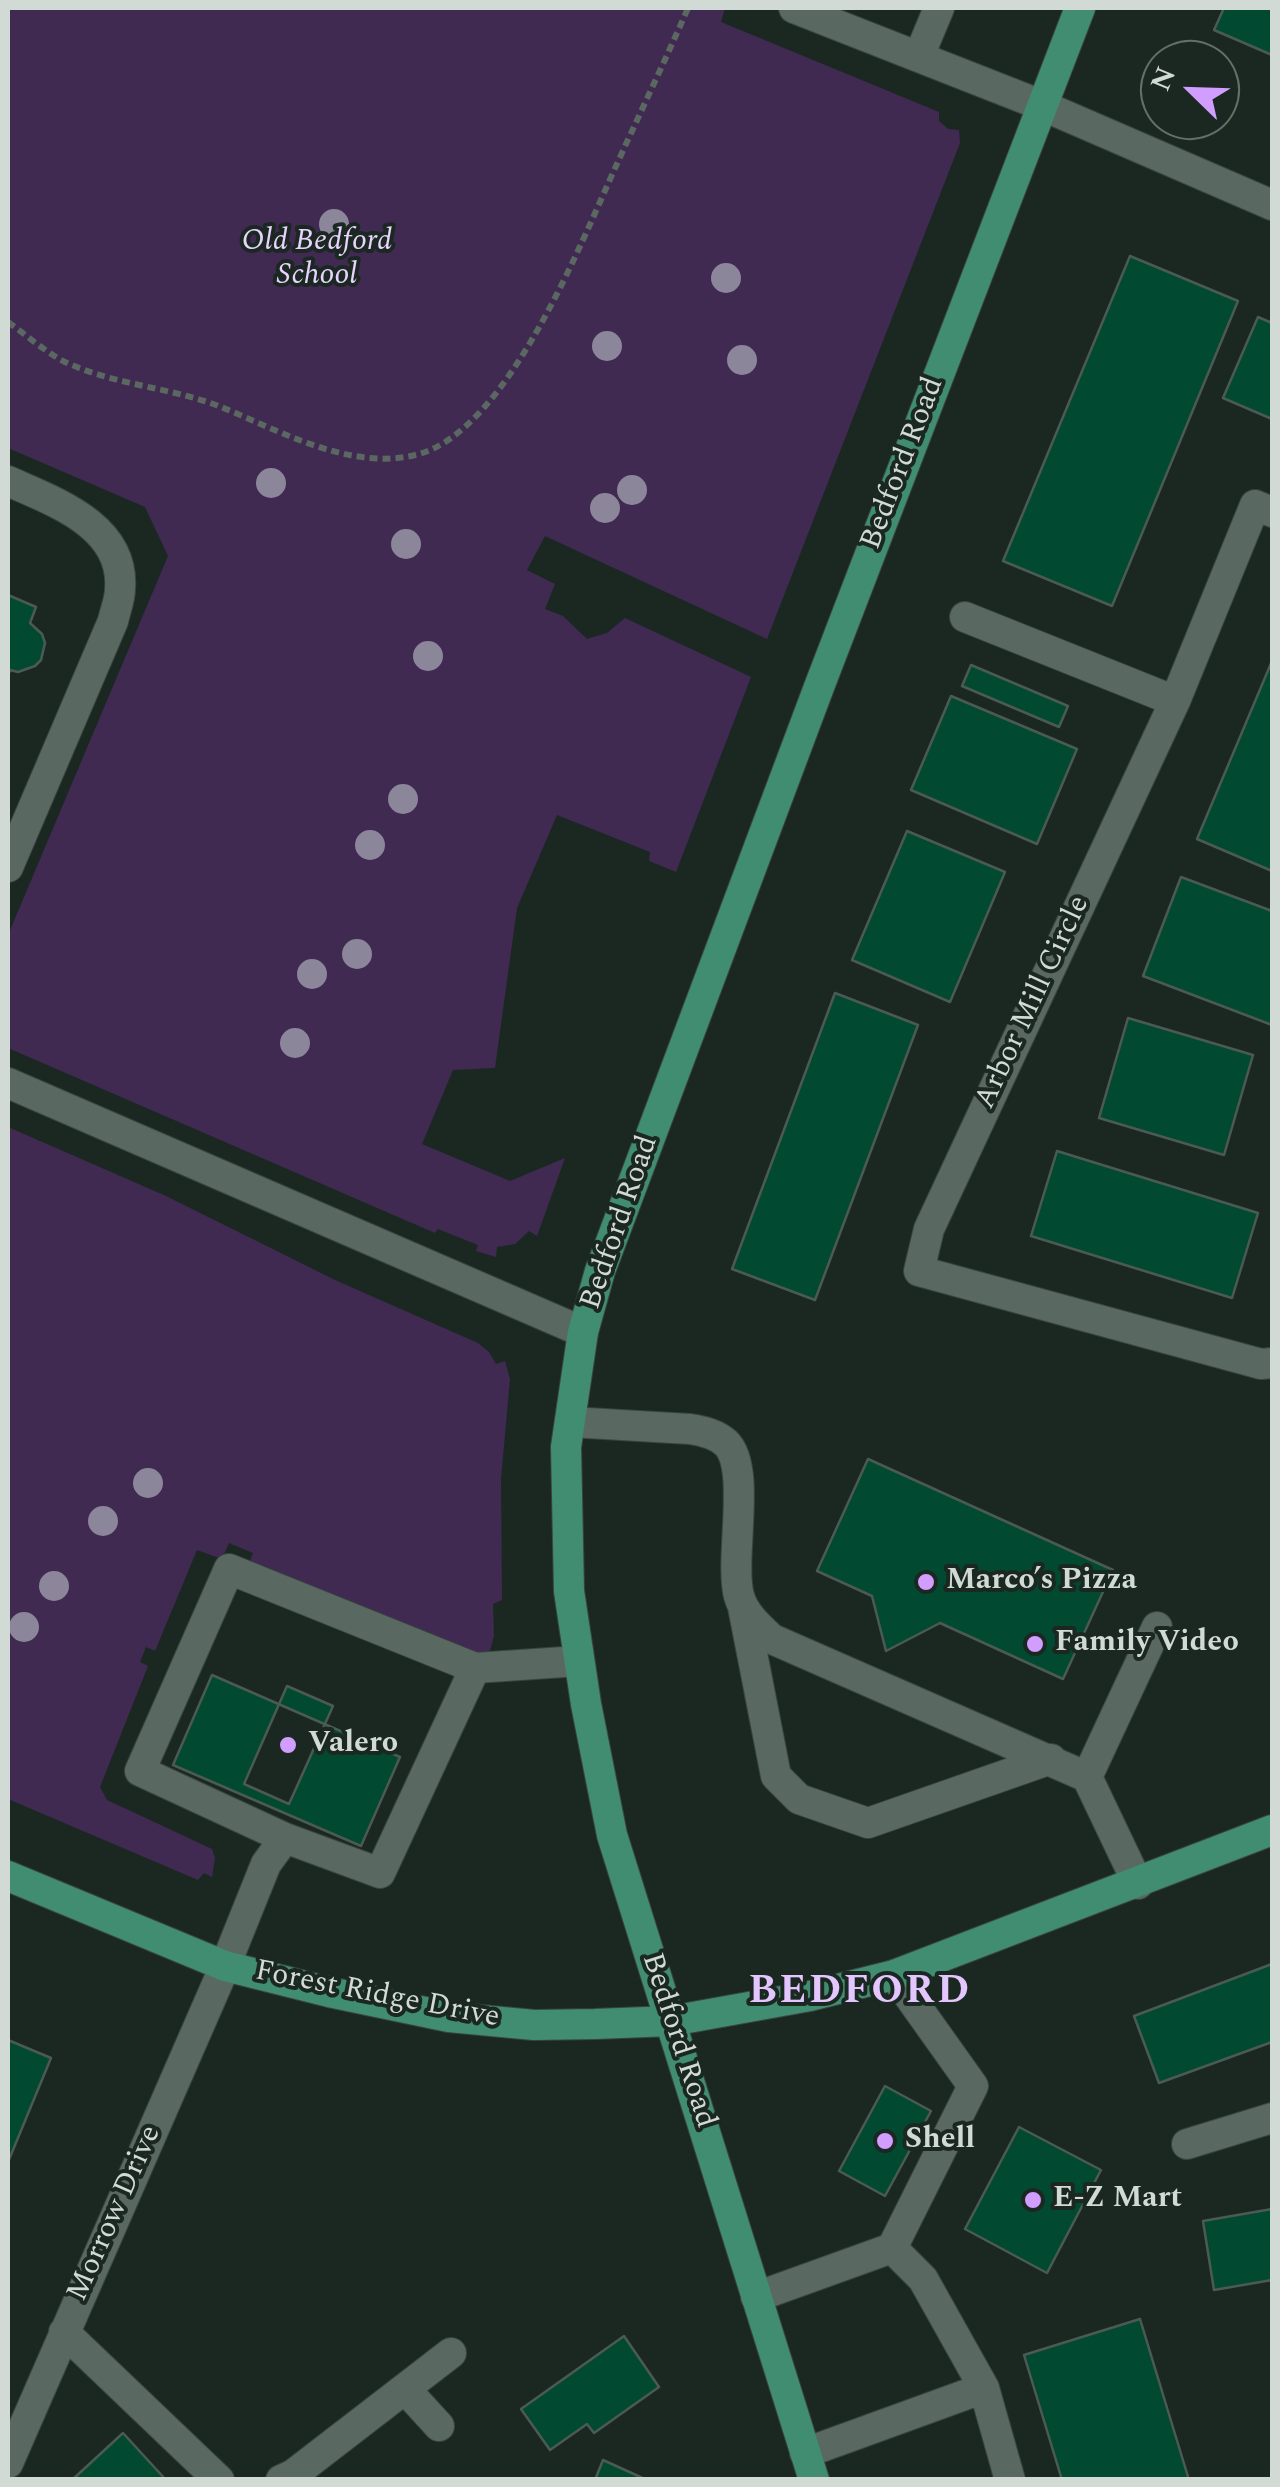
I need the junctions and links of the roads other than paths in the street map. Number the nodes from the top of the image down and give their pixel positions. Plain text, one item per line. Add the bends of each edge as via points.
1 (794, 8) edge
2 (939, 8) edge
3 (1080, 8) edge
4 (918, 56) junction
5 (1041, 106) junction
6 (1272, 205) edge
7 (8, 481) edge
8 (1272, 512) edge
9 (965, 617) dead end
10 (1175, 701) junction
11 (8, 867) edge
12 (8, 1083) edge
13 (583, 1332) junction
14 (1272, 1363) edge
15 (570, 1422) junction
16 (742, 1602) junction
17 (1157, 1627) dead end
18 (579, 1661) junction
19 (476, 1668) junction
20 (1051, 1759) junction
21 (1088, 1777) junction
22 (1272, 1830) edge
23 (285, 1838) junction
24 (8, 1876) edge
25 (1138, 1884) junction
26 (226, 1966) junction
27 (894, 1975) junction
28 (671, 2021) junction
29 (1272, 2118) edge
30 (1187, 2144) dead end
31 (892, 2248) junction
32 (756, 2297) junction
33 (64, 2332) junction
34 (451, 2354) dead end
35 (984, 2388) junction
36 (406, 2390) junction
37 (438, 2426) dead end
38 (8, 2462) edge
39 (809, 2466) edge
40 (219, 2480) edge
41 (281, 2480) edge
42 (1010, 2480) edge

1 - 4 street
2 - 4 street
3 - 5 main road, Bedford Road
4 - 5 street
5 - 6 street
5 - 13 main road, Bedford Road via 614,1234
7 - 11 street via 86,519 114,552 121,588
8 - 10 street, Arbor Mill Circle via 1255,505
9 - 10 street
10 - 14 street, Arbor Mill Circle via 929,1229 918,1271
12 - 13 street
13 - 15 main road, Bedford Road
15 - 16 street via 690,1429 728,1445 738,1469
15 - 18 main road, Bedford Road via 569,1591
16 - 20 street via 772,1638
16 - 20 street via 776,1776 800,1799 868,1823
17 - 21 street
18 - 19 street
18 - 28 main road, Bedford Road via 612,1835
19 - 23 street via 380,1873
19 - 23 street via 228,1569 140,1771
20 - 21 street
21 - 25 street
22 - 25 main road, Forest Ridge Drive
23 - 26 street, Morrow Drive via 266,1864
24 - 26 main road, Forest Ridge Drive
25 - 27 main road, Forest Ridge Drive
26 - 28 main road, Forest Ridge Drive via 449,2017 534,2025
26 - 33 street, Morrow Drive
27 - 28 main road, Forest Ridge Drive
27 - 31 street via 974,2086
28 - 32 main road, Bedford Road
29 - 30 street
31 - 32 street
31 - 35 street via 923,2279
32 - 39 main road, Bedford Road
33 - 38 street, Morrow Drive
33 - 40 street
34 - 36 street
35 - 39 street
35 - 42 street
36 - 37 street
36 - 41 street

